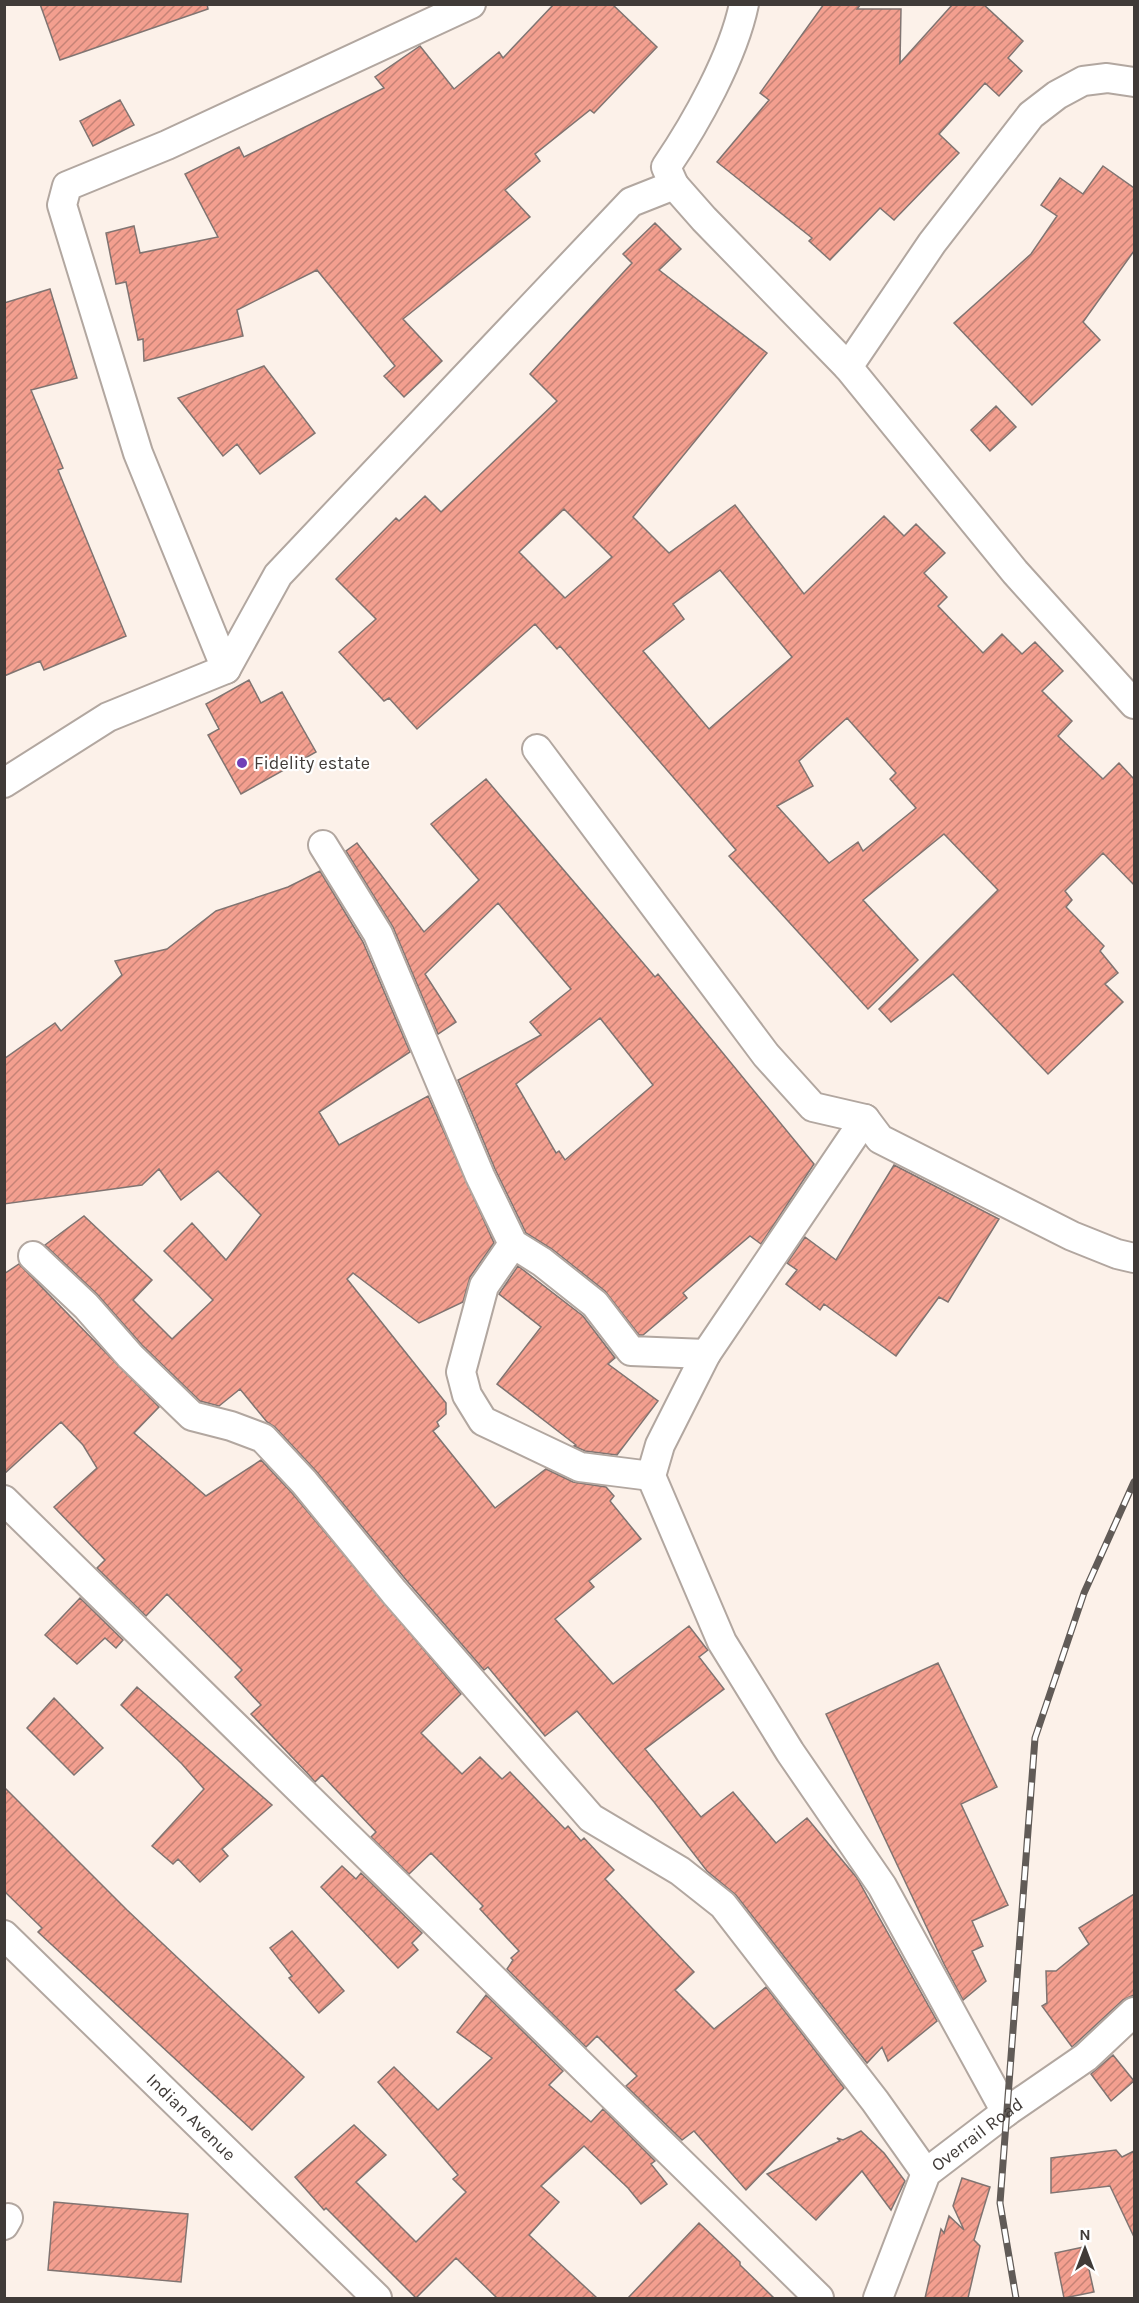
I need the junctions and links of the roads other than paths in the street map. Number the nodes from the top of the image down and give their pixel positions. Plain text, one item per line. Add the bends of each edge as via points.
1 (471, 4) edge
2 (744, 4) edge
3 (1134, 82) edge
4 (674, 185) junction
5 (848, 367) junction
6 (226, 669) junction
7 (1134, 704) edge
8 (537, 749) dead end
9 (4, 783) edge
10 (322, 845) dead end
11 (865, 1119) junction
12 (513, 1244) junction
13 (33, 1256) dead end
14 (1134, 1258) edge
15 (706, 1354) junction
16 (651, 1476) junction
17 (4, 1500) edge
18 (4, 1935) edge
19 (1134, 2012) edge
20 (1006, 2112) junction
21 (926, 2173) junction
22 (377, 2298) edge
23 (819, 2298) edge
24 (878, 2298) edge

1 - 6 street via 167,145 67,186 62,205 138,453
2 - 4 street via 738,35 666,167
3 - 5 street via 1107,78 1083,81 1031,115 932,243
4 - 5 street
4 - 6 street via 631,202 278,575
5 - 7 street via 1016,572
6 - 9 street via 108,717
8 - 11 street via 766,1055 813,1107
10 - 12 street via 378,934 480,1176
11 - 14 street via 880,1139 1072,1236
11 - 15 street
12 - 15 street via 595,1304 631,1351
12 - 16 street via 483,1286 461,1372 467,1395 483,1421 580,1467
13 - 21 street via 87,1306 130,1356 192,1416 263,1438 591,1818 680,1871 723,1905
15 - 16 street via 660,1445
16 - 20 street via 722,1642 790,1752 882,1886
17 - 23 street
18 - 22 street, Indian Avenue
19 - 20 street, Overrail Road via 1086,2057
20 - 21 street, Overrail Road
21 - 24 street, Overrail Road

